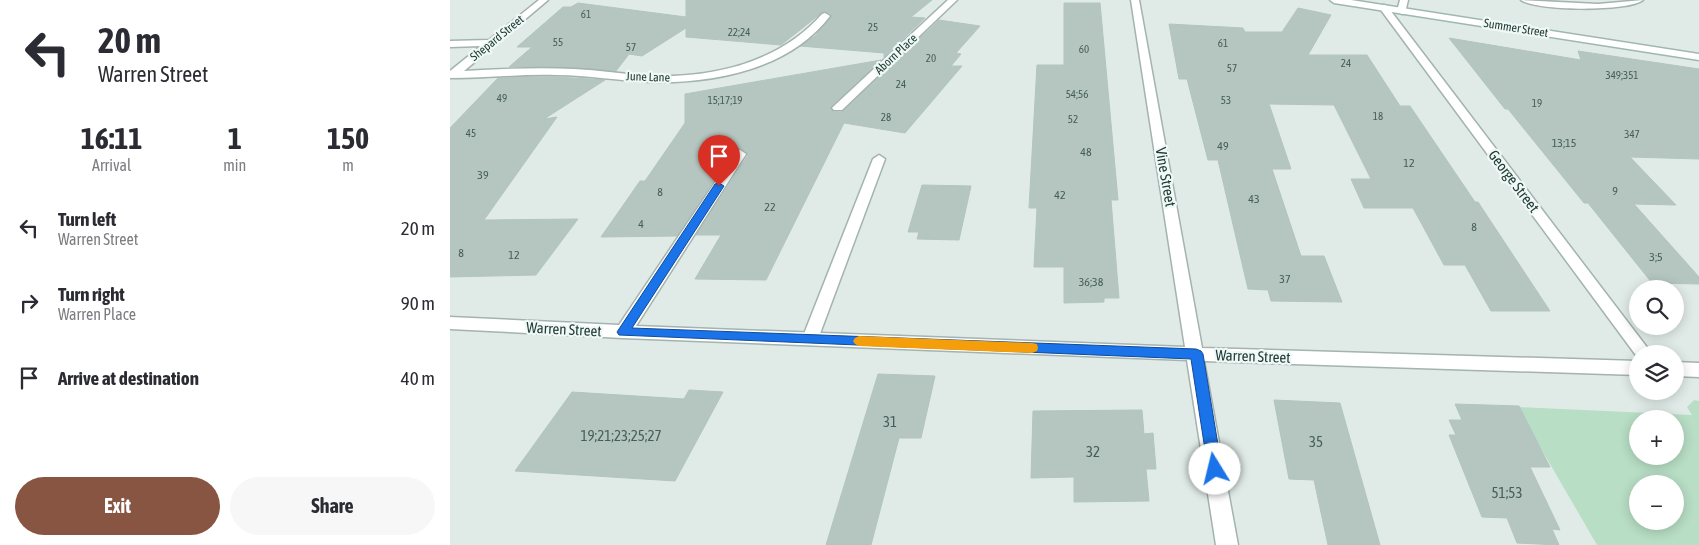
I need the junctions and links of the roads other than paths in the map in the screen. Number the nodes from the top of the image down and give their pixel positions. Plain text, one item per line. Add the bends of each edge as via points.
1 (544, 0) edge
2 (953, 0) edge
3 (1135, 0) edge
4 (1334, 0) edge
5 (1404, 0) edge
6 (1525, 0) edge
7 (1639, 0) edge
8 (1384, 8) junction
9 (1402, 11) junction
10 (825, 16) dead end
11 (450, 44) edge
12 (491, 44) junction
13 (1699, 57) edge
14 (452, 75) edge
15 (838, 108) dead end
16 (740, 154) dead end
17 (879, 159) dead end
18 (450, 323) edge
19 (623, 332) junction
20 (810, 339) junction
21 (1637, 345) edge
22 (1196, 354) junction
23 (1629, 368) edge
24 (1684, 369) edge
25 (1699, 370) edge
26 (1227, 545) edge

1 - 12 street, Shepard Street
2 - 15 street, Aborn Place
3 - 22 street, Vine Street
4 - 8 street, Summer Street
5 - 9 street
6 - 7 street via 1596,6
8 - 9 street, Summer Street
8 - 21 street, George Street
9 - 13 street, Summer Street
10 - 14 street, June Lane via 813,31 791,47 770,58 716,74 661,79 568,72
11 - 12 street
12 - 14 street, Shepard Street
16 - 19 street
17 - 20 street
18 - 19 street, Warren Street
19 - 20 street, Warren Street
20 - 22 street, Warren Street
22 - 23 street, Warren Street
22 - 26 street, Vine Street
24 - 25 street

